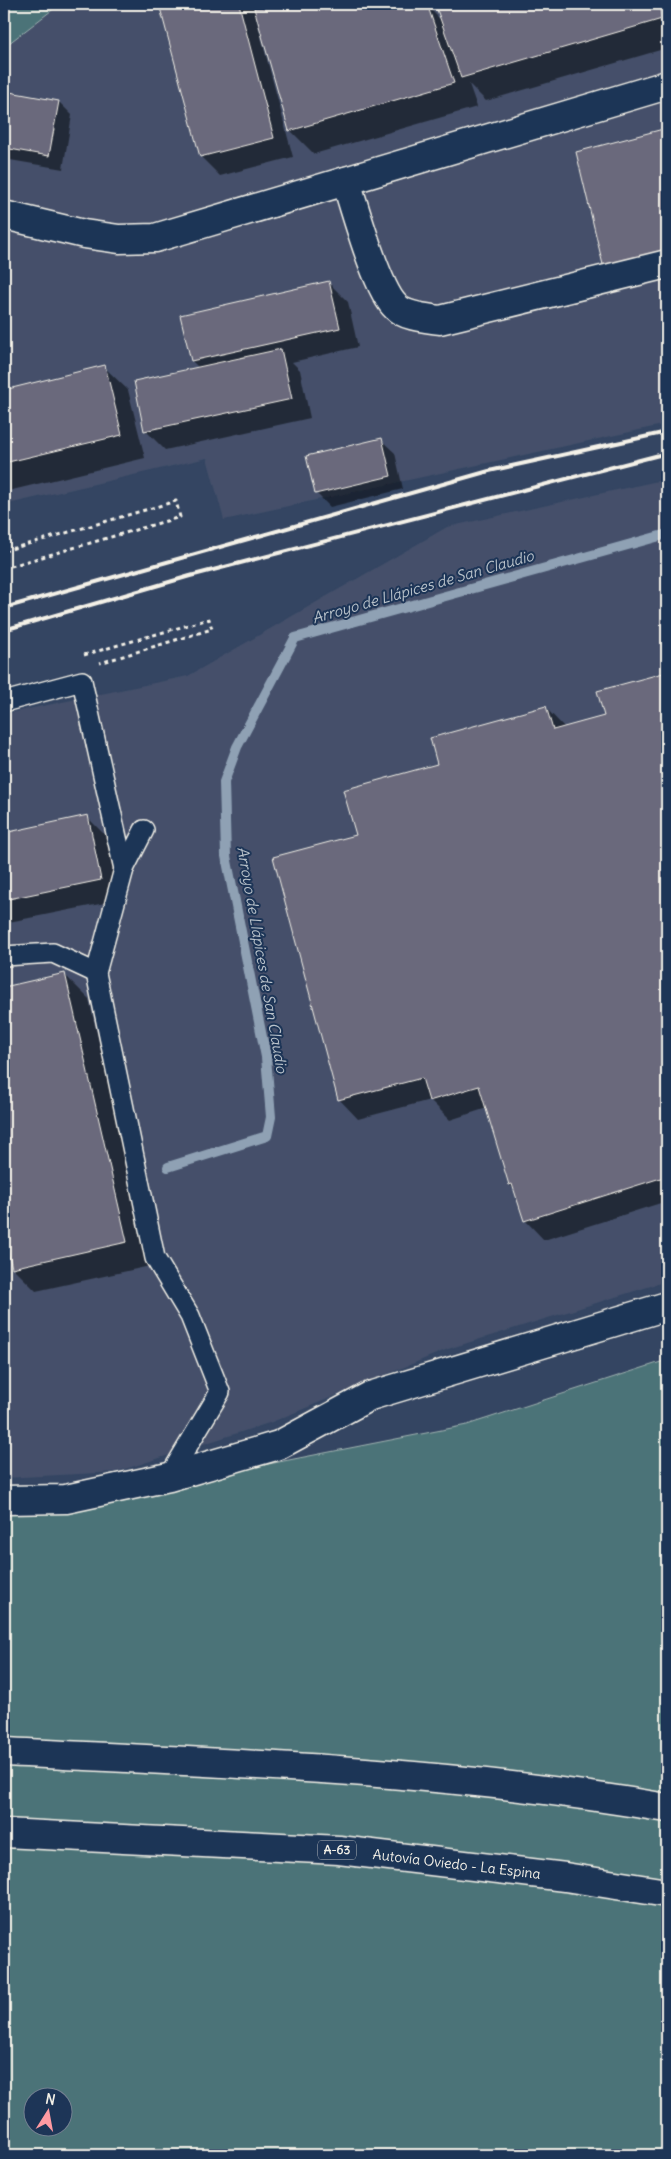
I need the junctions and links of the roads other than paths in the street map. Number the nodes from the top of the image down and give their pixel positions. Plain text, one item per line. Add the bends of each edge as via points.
1 (667, 85) edge
2 (346, 181) junction
3 (4, 215) edge
4 (667, 264) edge
5 (4, 702) edge
6 (144, 830) dead end
7 (124, 869) junction
8 (4, 956) edge
9 (96, 973) junction
10 (667, 1306) edge
11 (170, 1478) junction
12 (4, 1500) edge
13 (4, 1752) edge
14 (667, 1808) edge
15 (4, 1833) edge
16 (667, 1893) edge

1 - 2 main road
2 - 3 main road via 155,238 119,239 84,234
2 - 4 main road via 382,286 396,308 415,316 440,320
5 - 7 lane via 82,681
6 - 7 lane
7 - 9 lane
8 - 9 lane via 53,953
9 - 11 lane via 155,1258 190,1316 220,1392
10 - 11 main road via 370,1396 279,1445
11 - 12 main road via 66,1499
13 - 14 main road via 330,1768 562,1792
15 - 16 main road, Autovía Oviedo - La Espina / A-63 via 339,1850 565,1877

